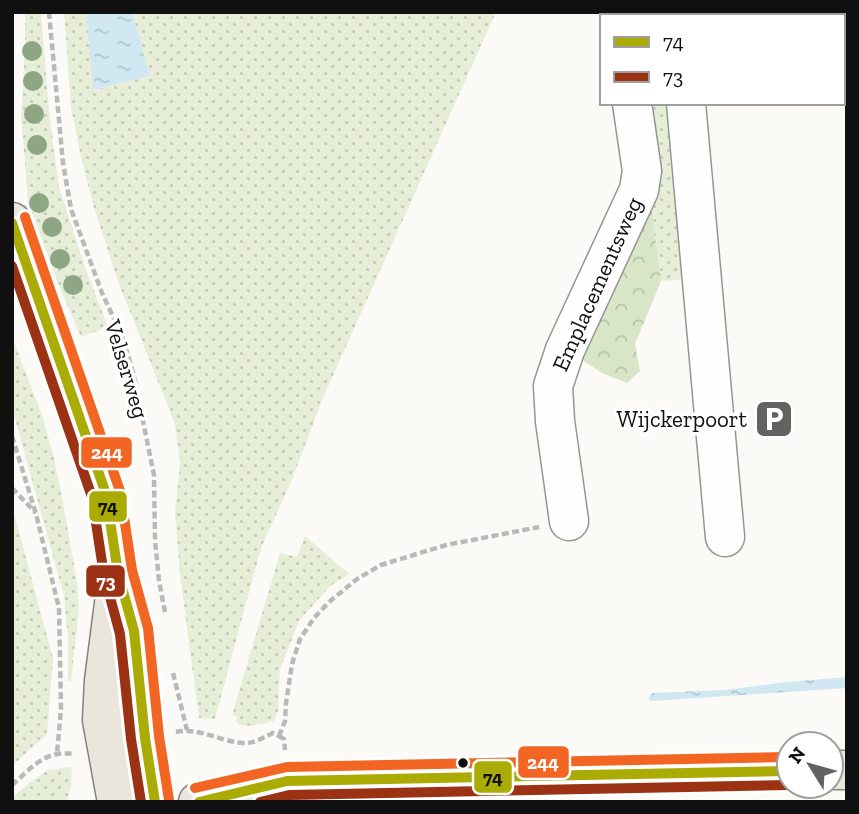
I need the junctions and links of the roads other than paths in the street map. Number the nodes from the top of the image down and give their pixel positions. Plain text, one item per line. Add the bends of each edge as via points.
1 (632, 105) edge
2 (686, 105) edge
3 (12, 222) edge
4 (569, 521) road end
5 (725, 537) dead end
6 (118, 573) junction
7 (775, 772) edge
8 (373, 794) edge
9 (117, 802) edge
10 (155, 802) edge
11 (198, 802) edge

1 - 4 street, Emplacementsweg via 642,171 639,190 553,386
2 - 5 street
3 - 6 main road via 106,494
6 - 9 main road via 102,720
6 - 10 main road via 134,631
7 - 8 main road
8 - 11 main road via 287,781

